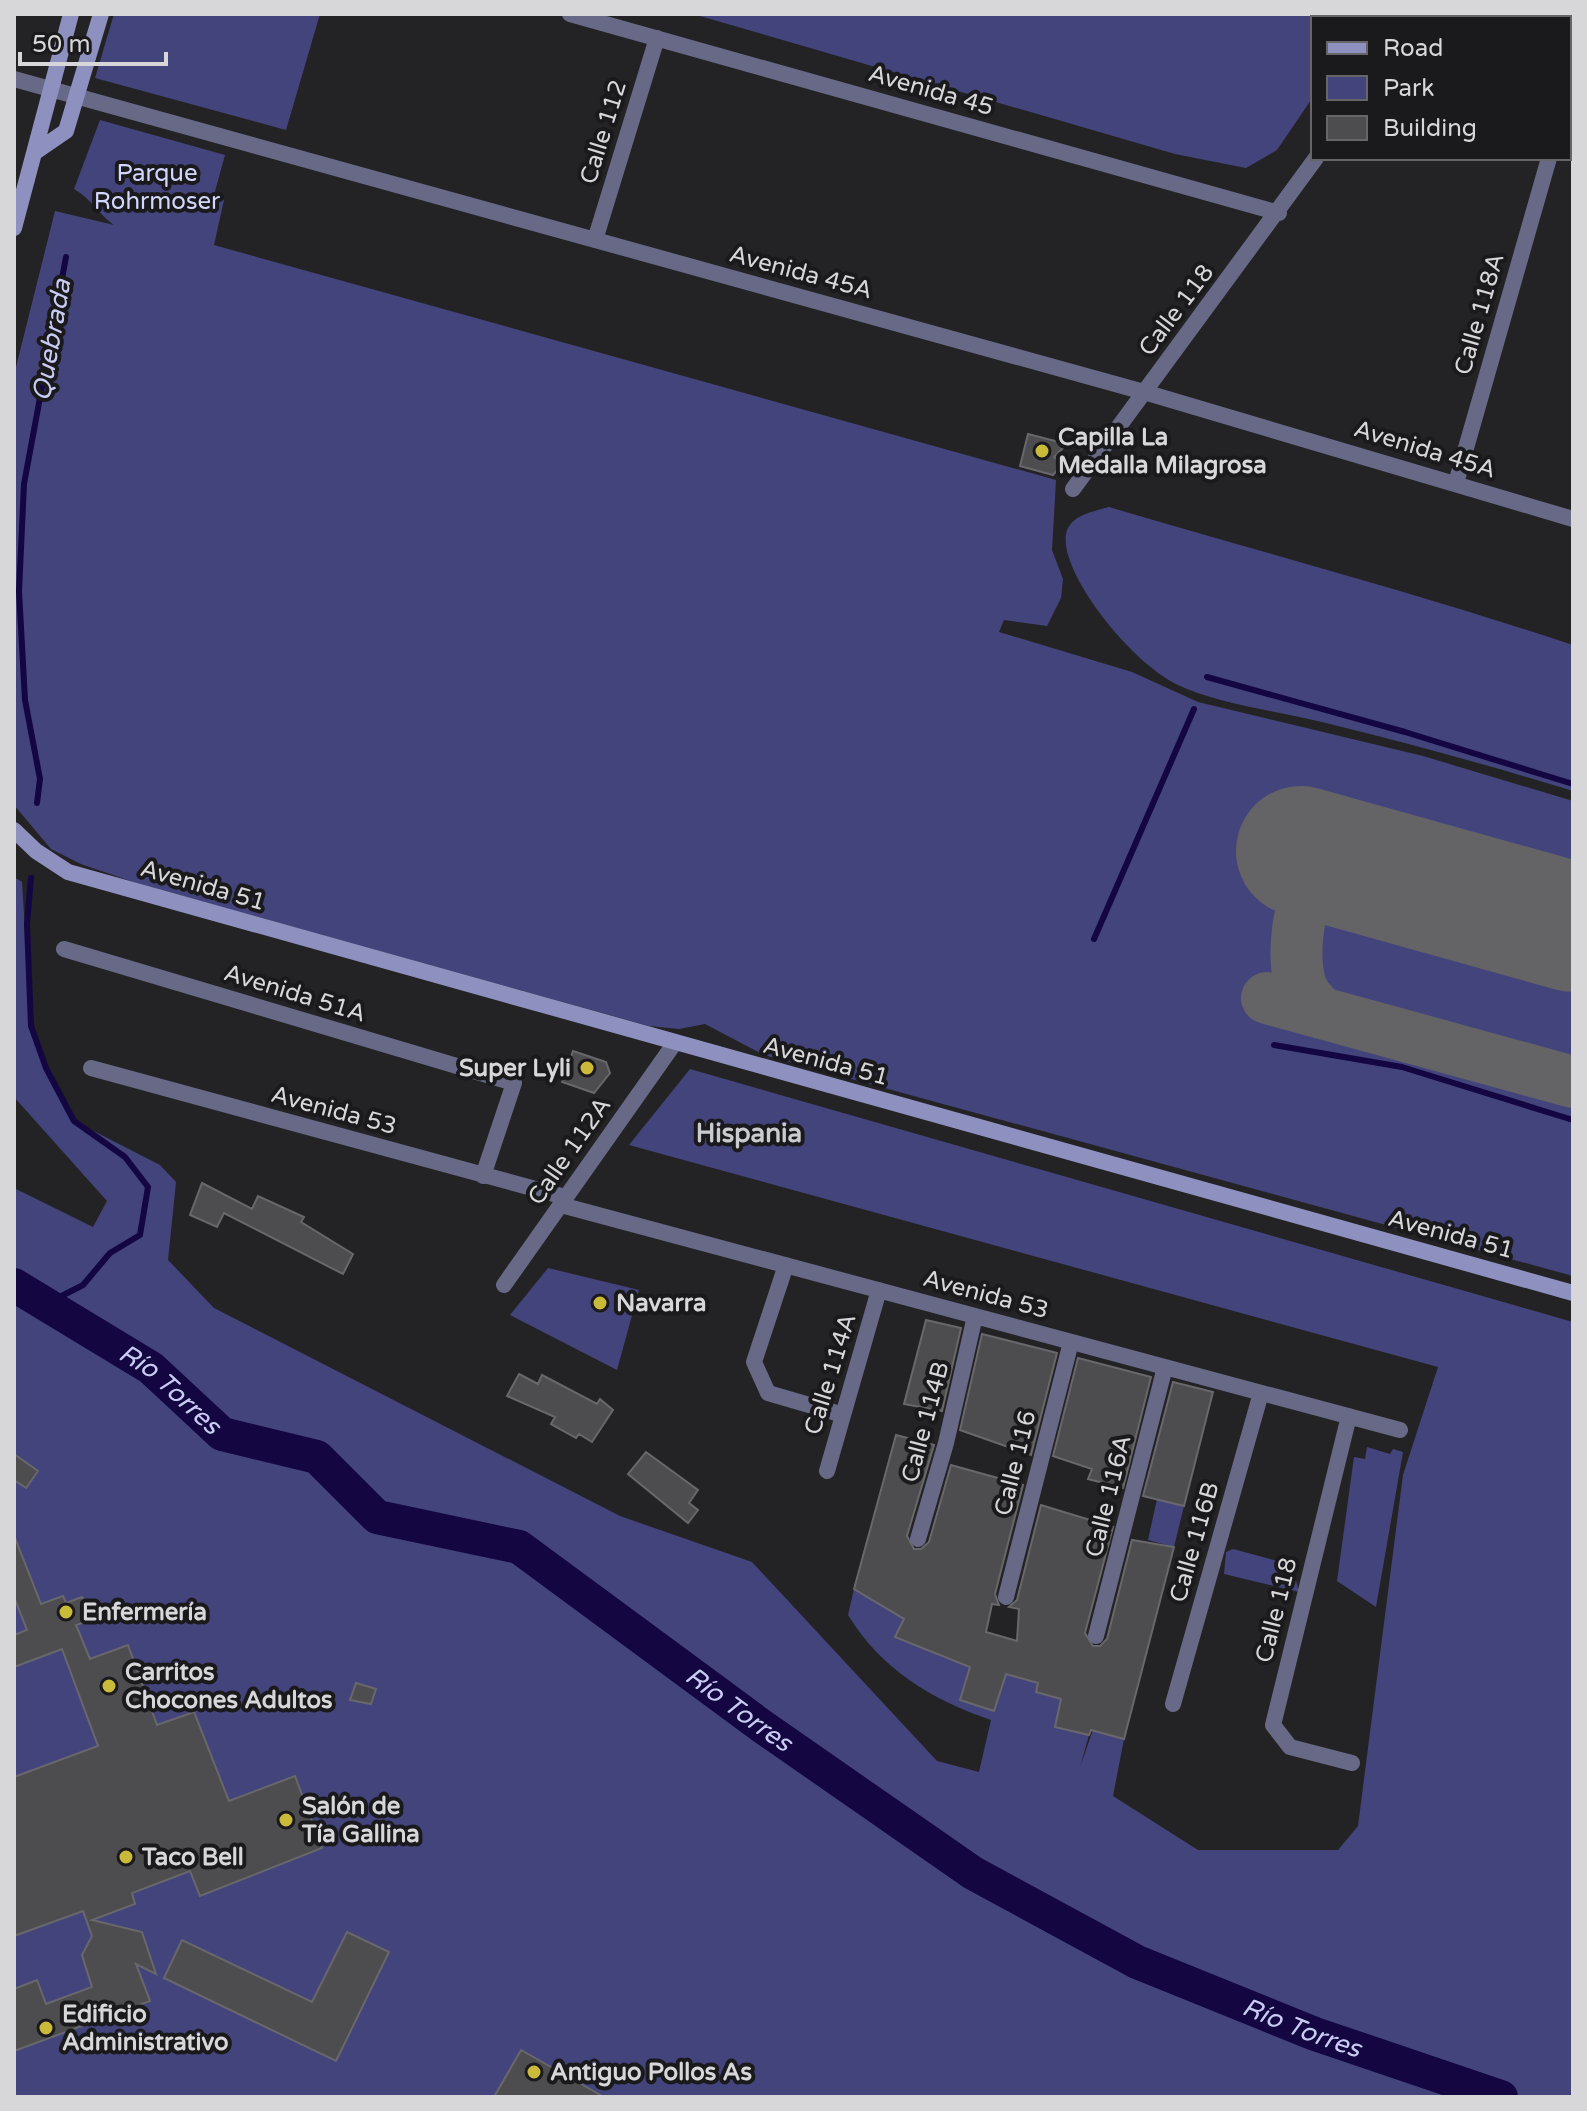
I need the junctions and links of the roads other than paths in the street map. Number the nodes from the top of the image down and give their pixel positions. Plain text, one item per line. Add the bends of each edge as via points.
1 (71, 14) edge
2 (101, 14) edge
3 (570, 14) edge
4 (657, 38) junction
5 (14, 79) edge
6 (50, 89) junction
7 (77, 97) junction
8 (34, 153) junction
9 (1315, 160) edge
10 (1548, 160) edge
11 (1279, 213) junction
12 (14, 228) edge
13 (595, 240) junction
14 (1144, 392) junction
15 (1456, 483) junction
16 (1073, 489) dead end
17 (1573, 519) edge
18 (14, 830) edge
19 (64, 949) dead end
20 (674, 1044) junction
21 (91, 1068) dead end
22 (483, 1176) junction
23 (563, 1201) junction
24 (786, 1265) junction
25 (504, 1285) dead end
26 (879, 1290) junction
27 (1573, 1293) edge
28 (975, 1316) junction
29 (1071, 1342) junction
30 (1165, 1367) junction
31 (1261, 1393) junction
32 (840, 1414) junction
33 (1349, 1416) junction
34 (1400, 1430) dead end
35 (827, 1471) dead end
36 (918, 1539) dead end
37 (1006, 1597) dead end
38 (1096, 1636) dead end
39 (1173, 1704) dead end
40 (1352, 1763) dead end

1 - 6 main road
2 - 7 main road
3 - 4 street, Avenida 45
4 - 11 street, Avenida 45
4 - 13 street, Calle 112
5 - 6 street, Avenida 45A
6 - 7 street, Avenida 45A
6 - 8 main road
7 - 8 main road via 66,131
7 - 13 street, Avenida 45A
8 - 12 main road
9 - 11 street, Calle 118
10 - 15 street, Calle 118A
11 - 14 street, Calle 118
13 - 14 street, Avenida 45A
14 - 15 street, Avenida 45A
14 - 16 street, Calle 118
15 - 17 street, Avenida 45A
18 - 20 main road, Avenida 51 via 68,872
19 - 22 street, Avenida 51A via 514,1083
20 - 23 street, Calle 112A
20 - 27 main road, Avenida 51
21 - 22 street, Avenida 53
22 - 23 street, Avenida 53
23 - 24 street, Avenida 53
23 - 25 street, Calle 112A
24 - 26 street, Avenida 53
24 - 32 street via 754,1362 768,1393
26 - 28 street, Avenida 53
26 - 32 street, Calle 114A
28 - 29 street, Avenida 53
28 - 36 street, Calle 114B
29 - 30 street, Avenida 53
29 - 37 street, Calle 116
30 - 31 street, Avenida 53
30 - 38 street, Calle 116A
31 - 33 street, Avenida 53
31 - 39 street, Calle 116B
32 - 35 street, Calle 114A
33 - 34 street, Avenida 53
33 - 40 street, Calle 118 via 1273,1725 1290,1747

